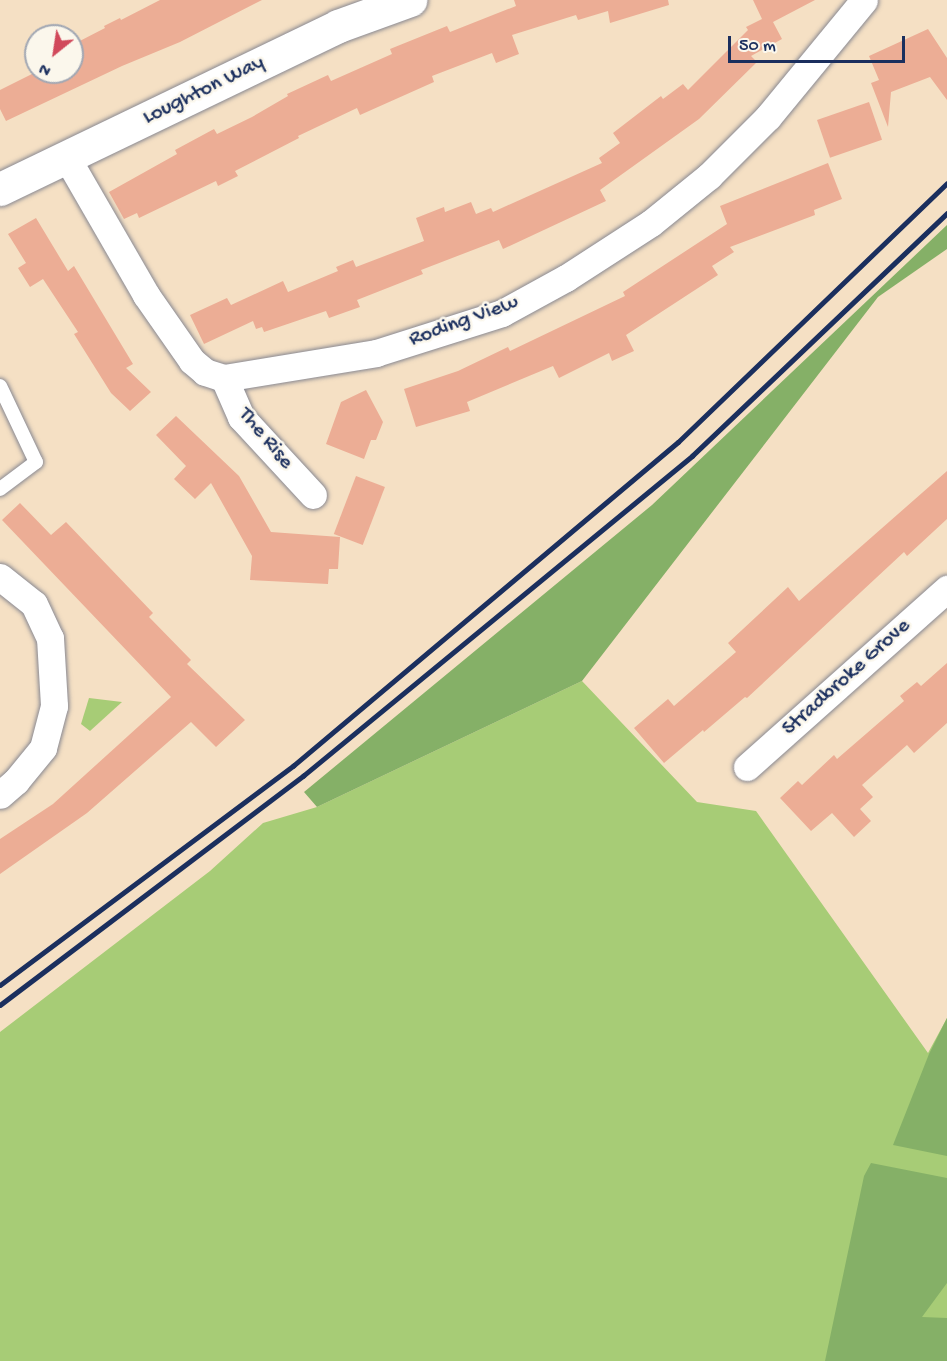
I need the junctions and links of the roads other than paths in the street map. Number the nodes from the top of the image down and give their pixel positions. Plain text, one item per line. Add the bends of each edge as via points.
1 (410, 0) edge
2 (864, 0) edge
3 (67, 158) junction
4 (0, 189) edge
5 (224, 378) junction
6 (0, 386) edge
7 (0, 489) edge
8 (313, 495) dead end
9 (0, 577) edge
10 (947, 588) edge
11 (747, 767) dead end
12 (0, 795) edge

1 - 3 street, Loughton Way via 338,26
2 - 5 street, Roding View via 768,117 710,176 651,223 566,278 502,313 376,353
3 - 4 street, Loughton Way
3 - 5 street via 146,295 192,361 205,372
5 - 8 street, The Rise via 241,417
6 - 7 lane via 36,462
9 - 12 street via 34,604 50,638 54,706 43,748
10 - 11 street, Stradbroke Grove

